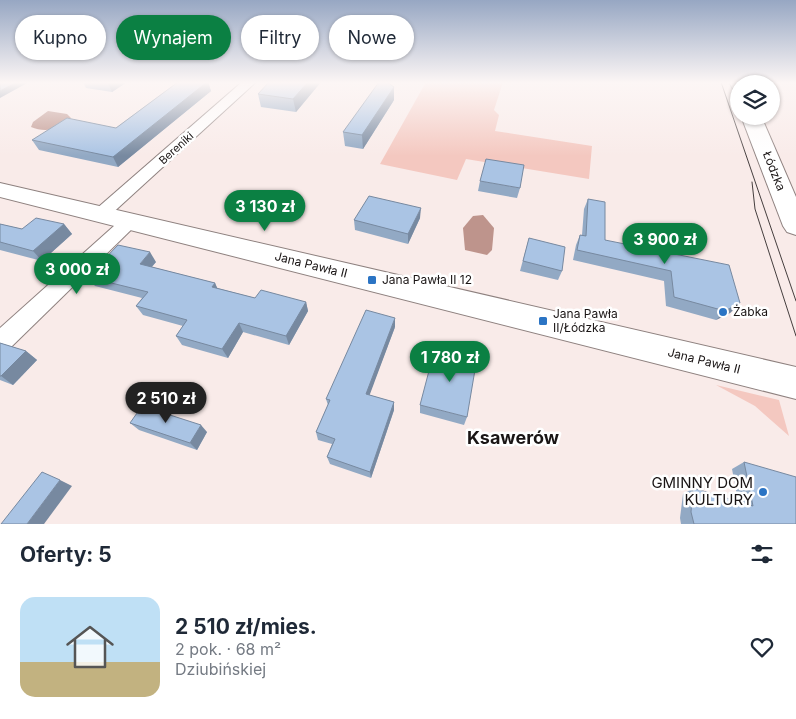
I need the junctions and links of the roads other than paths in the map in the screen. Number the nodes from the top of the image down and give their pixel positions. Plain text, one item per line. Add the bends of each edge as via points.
1 (223, 106) edge
2 (755, 125) edge
3 (0, 190) edge
4 (102, 214) junction
5 (130, 221) junction
6 (796, 226) edge
7 (0, 343) edge
8 (796, 383) edge

1 - 4 street, Bereniki
2 - 6 street, Łódzka
3 - 4 street, Jana Pawła II
4 - 5 street, Jana Pawła II
5 - 7 street
5 - 8 street, Jana Pawła II

